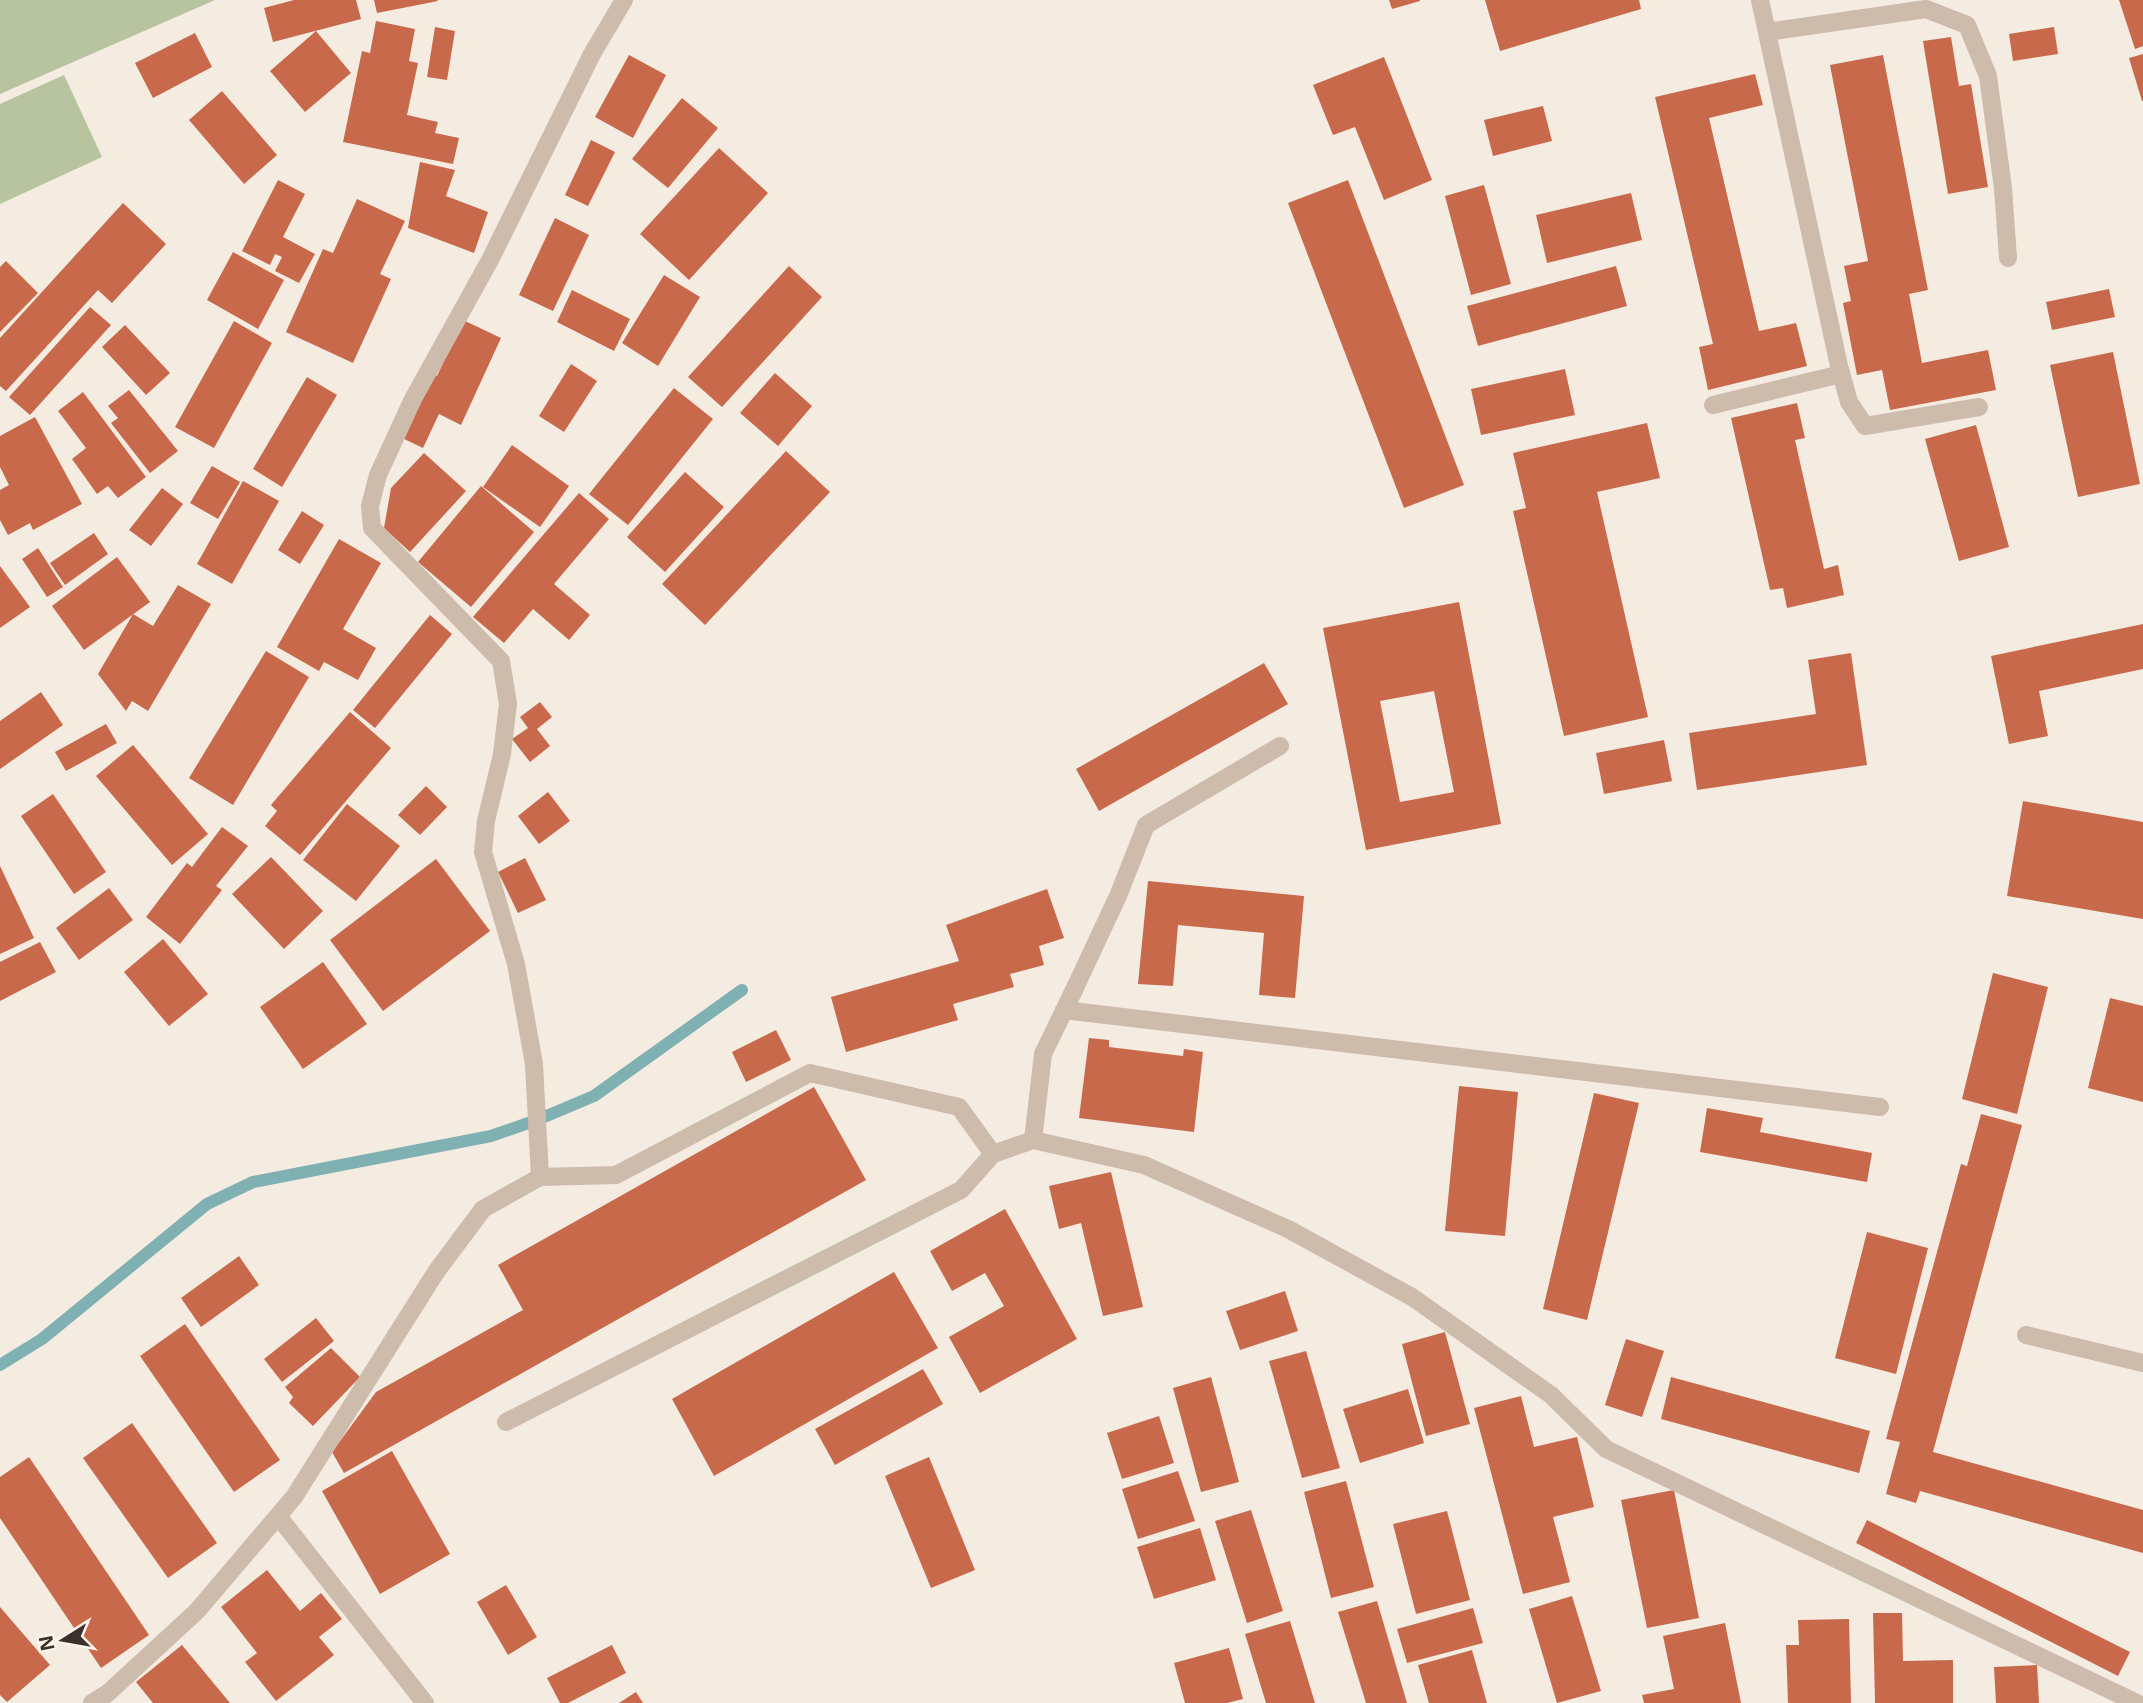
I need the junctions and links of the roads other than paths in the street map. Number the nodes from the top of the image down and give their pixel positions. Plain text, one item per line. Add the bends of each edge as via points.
1 (624, 0) edge
2 (1760, 0) edge
3 (1767, 32) junction
4 (2008, 258) dead end
5 (1841, 374) junction
6 (1713, 405) dead end
7 (1979, 407) dead end
8 (1280, 746) dead end
9 (1064, 1010) junction
10 (1880, 1107) dead end
11 (1033, 1140) junction
12 (993, 1154) junction
13 (540, 1177) junction
14 (2026, 1335) dead end
15 (2143, 1363) edge
16 (506, 1422) dead end
17 (278, 1516) junction
18 (92, 1703) edge
19 (425, 1703) edge
20 (2137, 1703) edge

1 - 13 street via 414,399 370,506 372,528 501,661 509,704 483,852 516,964 534,1064
2 - 3 street
3 - 4 street via 1926,9 1967,25 1988,76
3 - 5 street
5 - 6 street
5 - 7 street via 1849,402 1865,426
8 - 9 street via 1146,825
9 - 10 street
9 - 11 street via 1044,1054
11 - 12 street
11 - 20 street via 1144,1165 1288,1229 1412,1297 1551,1395 1606,1449
12 - 13 street via 959,1107 810,1073 616,1175
12 - 16 street via 961,1190
13 - 17 street via 483,1209 436,1272
14 - 15 street
17 - 18 street via 197,1611
17 - 19 street

